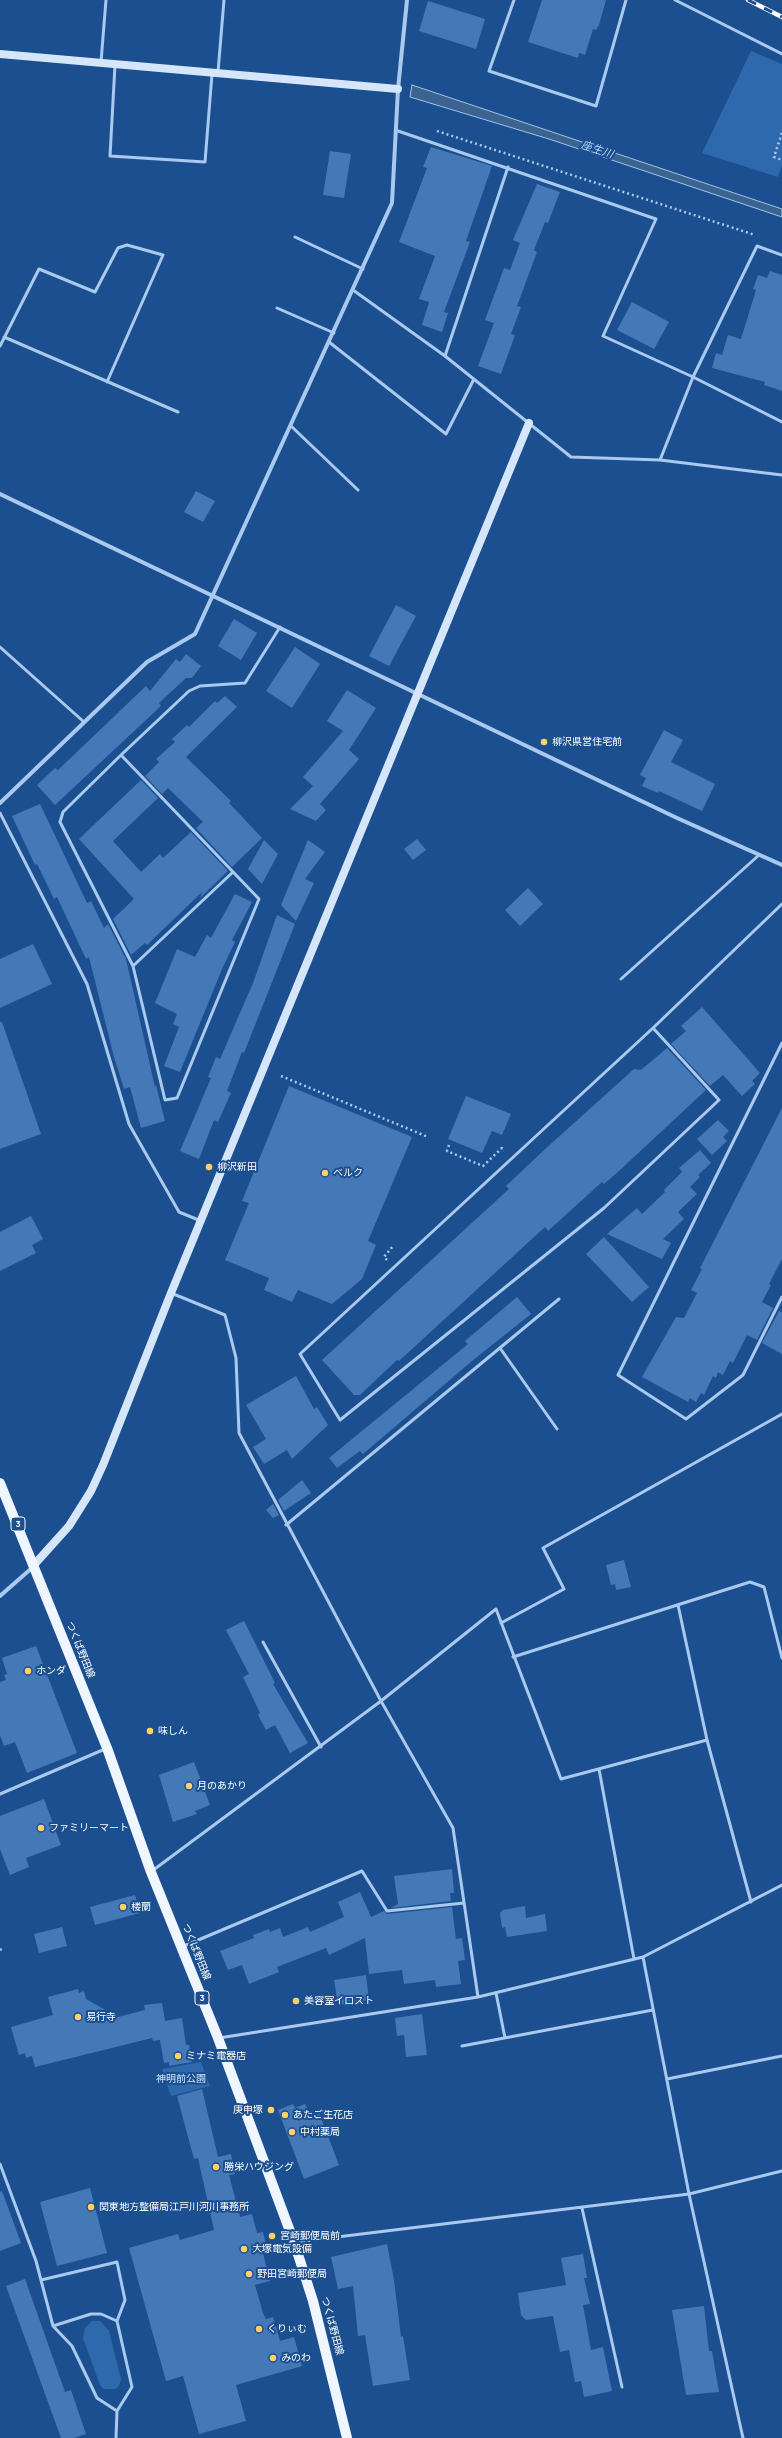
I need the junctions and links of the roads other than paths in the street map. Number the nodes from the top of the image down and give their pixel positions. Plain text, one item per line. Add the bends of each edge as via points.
1 (106, 0) edge
2 (224, 0) edge
3 (407, 0) edge
4 (514, 0) edge
5 (626, 0) edge
6 (675, 0) edge
7 (0, 54) edge
8 (782, 54) edge
9 (101, 62) junction
10 (115, 64) junction
11 (215, 72) junction
12 (398, 89) junction
13 (398, 131) junction
14 (508, 167) junction
15 (295, 237) dead end
16 (782, 255) edge
17 (363, 269) junction
18 (353, 290) junction
19 (277, 308) dead end
20 (334, 333) junction
21 (4, 338) junction
22 (329, 342) junction
23 (0, 346) edge
24 (445, 356) junction
25 (693, 377) junction
26 (474, 379) junction
27 (107, 382) junction
28 (178, 412) dead end
29 (782, 422) edge
30 (529, 423) junction
31 (291, 426) junction
32 (660, 460) junction
33 (782, 475) edge
34 (358, 490) dead end
35 (0, 494) edge
36 (214, 596) junction
37 (280, 628) junction
38 (0, 648) edge
39 (418, 694) junction
40 (84, 722) junction
41 (121, 755) junction
42 (0, 803) edge
43 (0, 812) edge
44 (759, 856) junction
45 (782, 865) edge
46 (233, 872) junction
47 (782, 904) edge
48 (133, 966) junction
49 (621, 979) dead end
50 (653, 1028) junction
51 (782, 1043) edge
52 (202, 1222) junction
53 (171, 1294) junction
54 (782, 1297) edge
55 (559, 1299) dead end
56 (500, 1348) junction
57 (782, 1414) edge
58 (557, 1429) dead end
59 (0, 1483) edge
60 (286, 1525) junction
61 (33, 1566) junction
62 (0, 1596) edge
63 (678, 1605) junction
64 (501, 1623) junction
65 (263, 1642) dead end
66 (513, 1657) junction
67 (782, 1658) edge
68 (381, 1701) junction
69 (707, 1740) junction
70 (320, 1747) junction
71 (107, 1748) junction
72 (599, 1769) junction
73 (0, 1794) edge
74 (151, 1872) junction
75 (782, 1885) edge
76 (751, 1902) junction
77 (464, 1903) junction
78 (181, 1947) junction
79 (643, 1957) junction
80 (634, 1959) junction
81 (496, 1993) junction
82 (478, 1997) junction
83 (653, 2010) junction
84 (218, 2038) junction
85 (505, 2038) junction
86 (462, 2046) dead end
87 (782, 2056) edge
88 (667, 2079) junction
89 (0, 2164) edge
90 (782, 2171) edge
91 (688, 2194) junction
92 (582, 2208) junction
93 (294, 2242) junction
94 (41, 2280) junction
95 (116, 2320) junction
96 (53, 2326) junction
97 (622, 2387) dead end
98 (117, 2411) junction
99 (116, 2438) edge
100 (347, 2438) edge
101 (742, 2438) edge

1 - 9 lane
2 - 11 lane
3 - 12 street
4 - 5 lane via 489,71 596,106
6 - 8 lane
7 - 9 street
9 - 10 street
10 - 11 street
10 - 11 lane via 110,156 205,162
11 - 12 street
12 - 13 street
13 - 14 lane
13 - 17 street via 392,202
14 - 24 lane
14 - 25 lane via 656,219 603,336
15 - 17 lane
16 - 25 lane via 757,246
17 - 18 street
18 - 20 street
18 - 24 lane
19 - 20 lane
20 - 22 street
21 - 23 lane
21 - 27 lane
21 - 27 lane via 39,269 95,292 118,248 127,245 163,255
22 - 26 lane via 446,434
22 - 31 street
24 - 26 lane
25 - 29 lane
25 - 32 lane
26 - 30 lane
27 - 28 lane
30 - 32 lane via 571,457
30 - 39 street
31 - 34 lane
31 - 36 street
32 - 33 lane
35 - 36 street
36 - 37 street
36 - 40 street via 195,634 147,662
37 - 39 street
37 - 41 lane via 245,683 200,686 189,691
38 - 40 lane
39 - 44 street
39 - 52 street
40 - 42 street
41 - 46 lane
41 - 48 lane via 63,812 60,822
43 - 52 lane via 87,984 129,1124 179,1212
44 - 45 street
44 - 49 lane
46 - 48 lane
46 - 48 lane via 259,899 177,1098 165,1100
47 - 50 lane
50 - 50 lane via 300,1354 340,1420 604,1208 719,1100
51 - 54 lane via 618,1375 686,1419 743,1375
52 - 53 street
53 - 60 lane via 225,1315 236,1358 239,1433
53 - 61 street via 91,1490 69,1526
55 - 56 lane
56 - 58 lane
56 - 60 lane
57 - 64 lane via 543,1548 564,1589
59 - 61 main road, つくば野田線 / 3
60 - 68 lane
61 - 62 street
61 - 71 main road, つくば野田線 / 3
63 - 66 lane
63 - 67 lane via 750,1582 764,1587
63 - 69 lane
64 - 66 lane
64 - 68 lane via 496,1609
65 - 70 lane
66 - 72 lane via 525,1682 561,1779
68 - 70 lane
68 - 77 lane via 453,1828
69 - 72 lane
69 - 76 lane
70 - 74 lane
71 - 73 lane
71 - 74 main road, つくば野田線 / 3
72 - 80 lane
74 - 78 main road, つくば野田線 / 3
75 - 76 lane
76 - 79 lane
77 - 78 lane via 387,1912 362,1871
77 - 82 lane
78 - 84 main road, つくば野田線 / 3
79 - 80 lane
79 - 83 lane
80 - 81 lane
81 - 82 lane
81 - 85 lane
82 - 84 lane
83 - 85 lane
83 - 88 lane
84 - 93 main road, つくば野田線 / 3
85 - 86 lane
87 - 88 lane
88 - 91 lane
89 - 94 lane
90 - 91 lane
91 - 92 lane
91 - 101 lane
92 - 93 lane
92 - 97 lane
93 - 100 main road, つくば野田線 / 3 via 313,2301
94 - 95 lane via 117,2262 124,2300
94 - 96 lane
95 - 96 lane via 101,2314 91,2314
95 - 98 lane via 132,2387
96 - 98 lane via 72,2346 96,2398
98 - 99 lane

